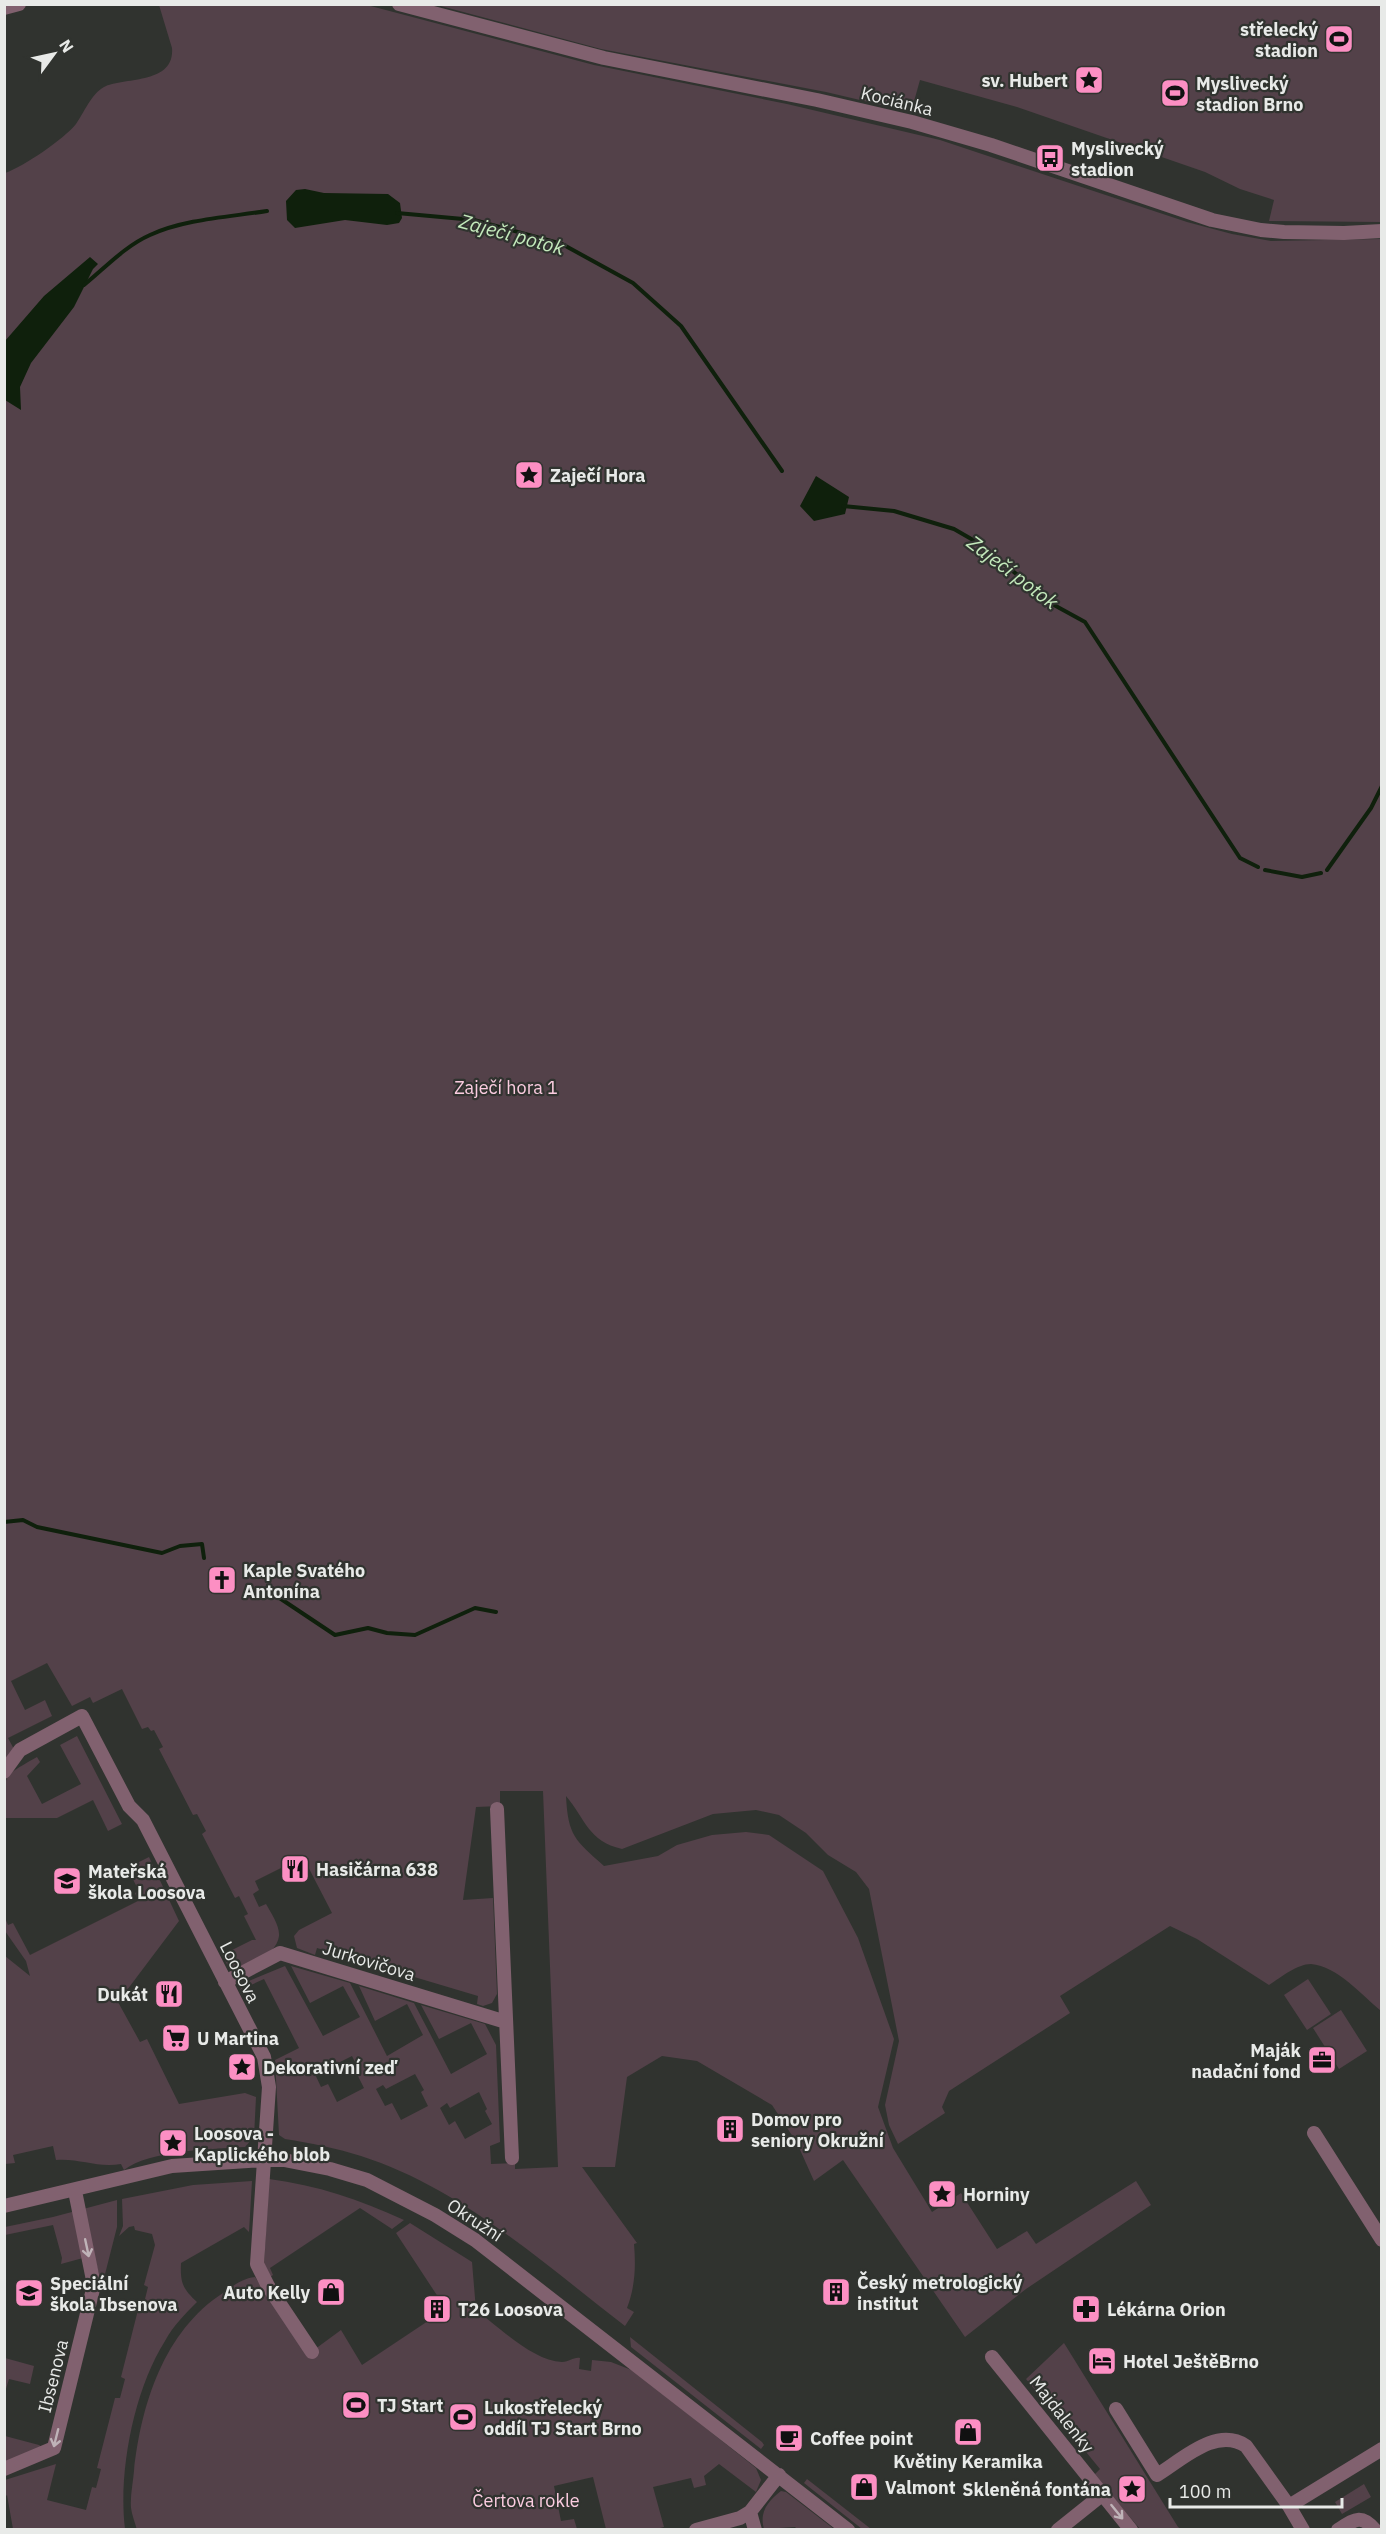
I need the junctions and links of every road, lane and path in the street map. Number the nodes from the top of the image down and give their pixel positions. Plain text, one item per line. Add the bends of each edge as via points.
1 (19, 4) edge
2 (399, 4) edge
3 (4, 8) edge
4 (1382, 231) edge
5 (4, 1772) edge
6 (497, 1809) dead end
7 (225, 1982) junction
8 (506, 2022) junction
9 (1314, 2133) dead end
10 (512, 2158) dead end
11 (265, 2160) junction
12 (75, 2191) junction
13 (4, 2206) edge
14 (1382, 2241) edge
15 (312, 2352) dead end
16 (992, 2357) dead end
17 (1116, 2409) dead end
18 (1382, 2449) edge
19 (4, 2469) edge
20 (779, 2475) junction
21 (1102, 2494) junction
22 (1289, 2506) junction
23 (750, 2512) junction
24 (696, 2529) edge
25 (756, 2529) edge
26 (848, 2529) edge
27 (1058, 2529) edge
28 (1131, 2529) edge
29 (1304, 2529) edge
30 (1338, 2529) edge
31 (1375, 2529) edge

1 - 3 street
2 - 4 street, Kociánka via 604,58 912,122 1212,220 1284,232
5 - 7 street, Loosova via 26,1745 82,1716 129,1806 143,1820
6 - 8 street
7 - 8 street, Jurkovičova via 280,1953
7 - 11 street, Loosova via 264,2057 269,2087
8 - 10 street
9 - 14 street
11 - 12 street, Okružní via 172,2166
11 - 15 street, Loosova via 257,2264
11 - 20 street, Okružní via 295,2161 367,2180 435,2215 517,2270
12 - 13 street, Okružní
12 -> 19 street, Ibsenova via 94,2285 54,2448
16 - 21 street, Majdalenky
17 - 22 street via 1157,2475 1215,2440 1237,2441 1246,2446
18 - 22 street
20 - 23 street
20 - 26 street, Okružní
21 - 27 street
21 -> 28 street, Majdalenky
22 - 29 street
23 - 24 street
23 - 25 street
30 - 31 street via 1361,2519

